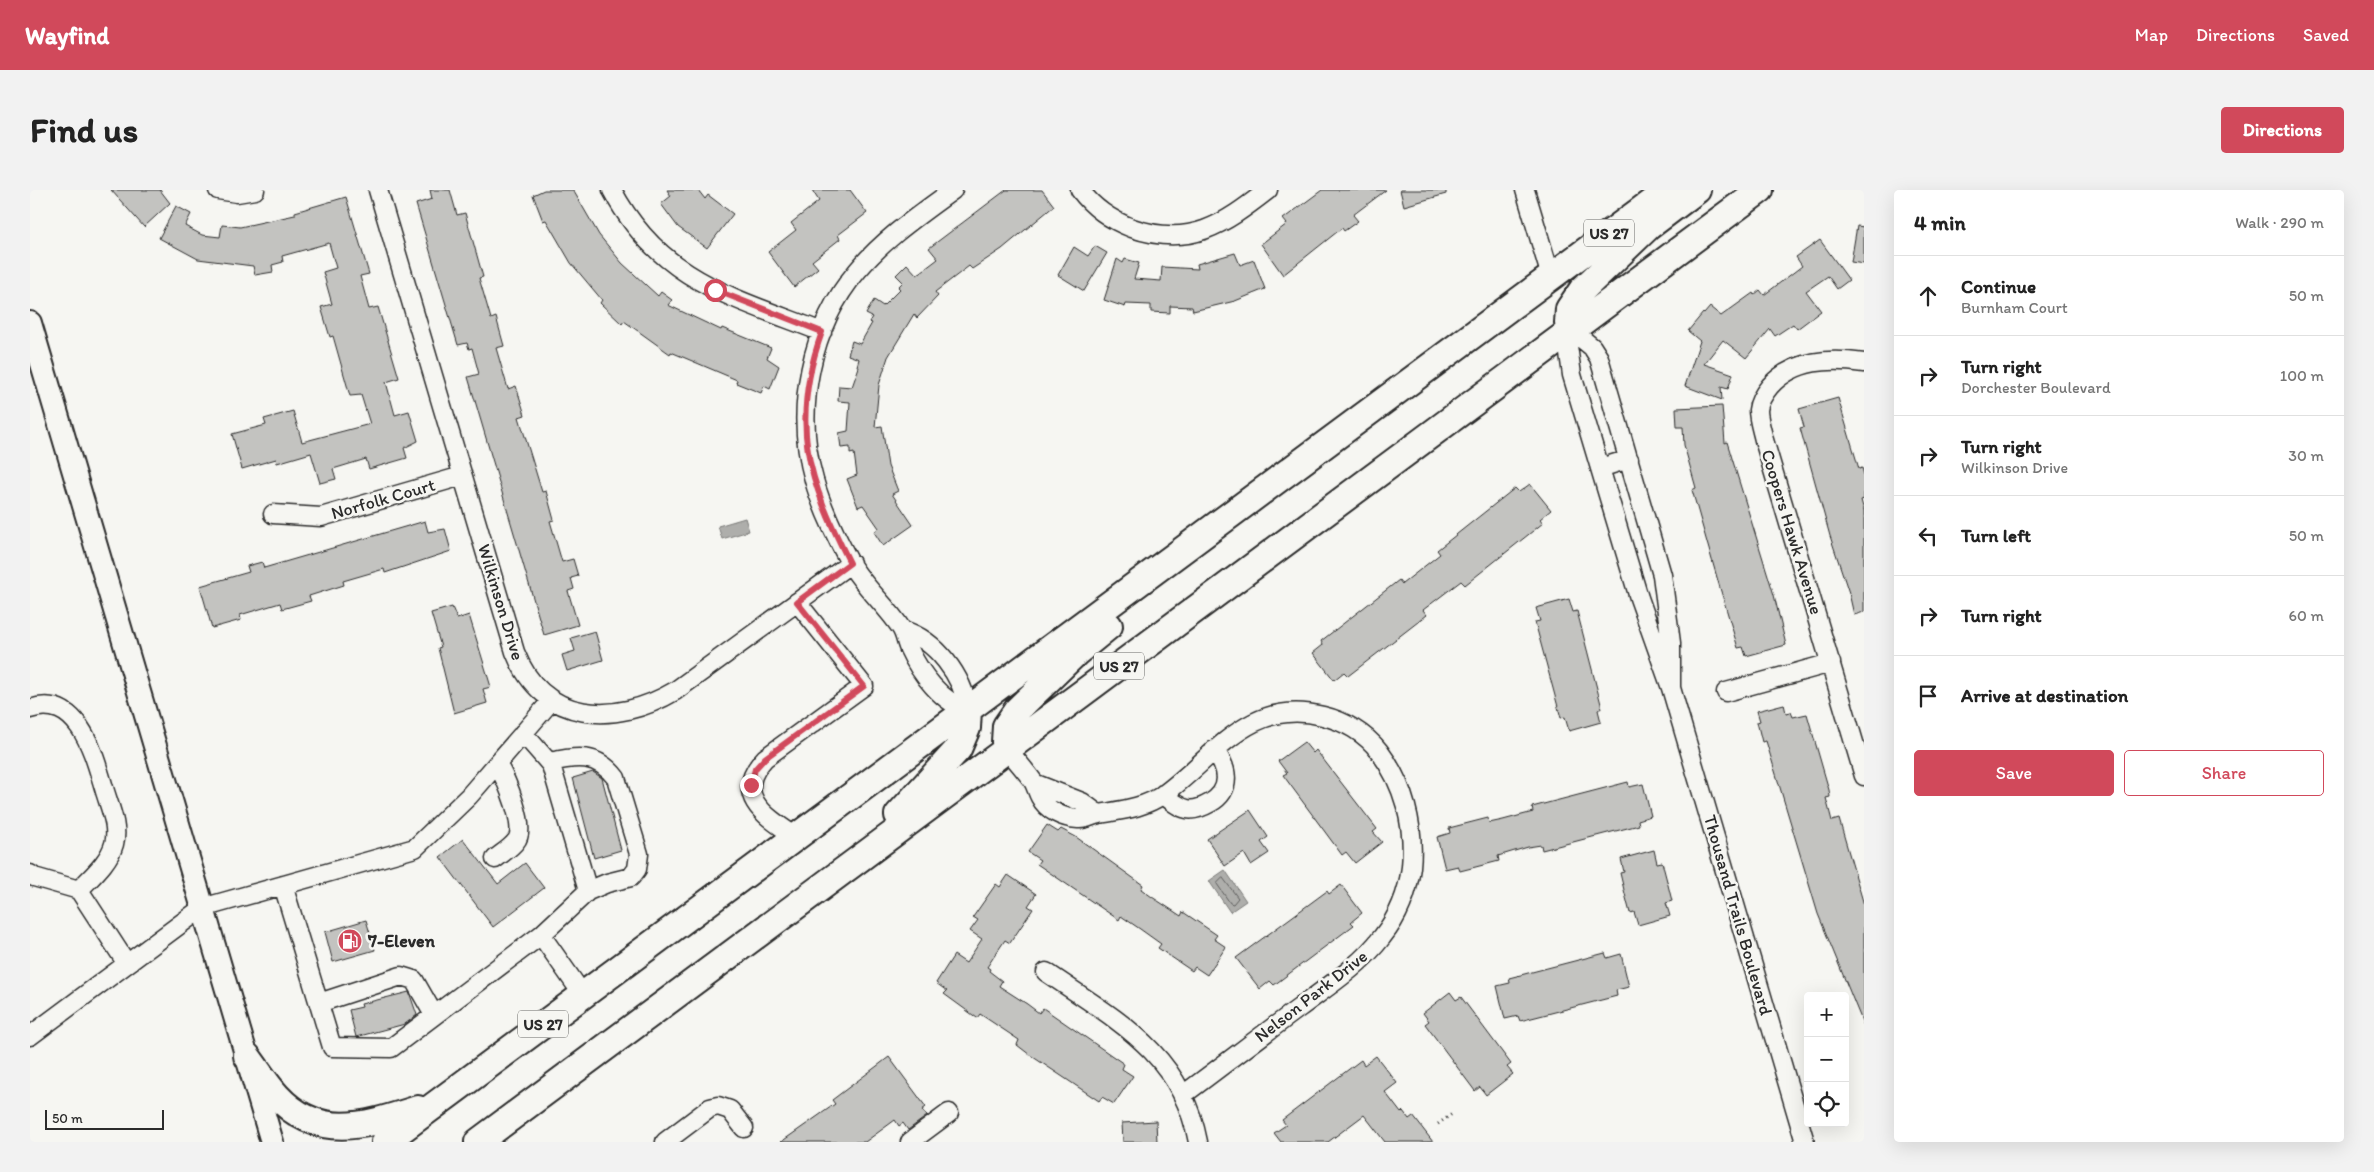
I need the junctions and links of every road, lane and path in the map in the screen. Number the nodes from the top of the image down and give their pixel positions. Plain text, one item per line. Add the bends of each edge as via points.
1 (218, 190) edge
2 (255, 190) edge
3 (378, 190) edge
4 (612, 190) edge
5 (953, 190) edge
6 (1080, 190) edge
7 (1268, 190) edge
8 (1525, 190) edge
9 (1668, 190) edge
10 (1697, 190) edge
11 (1760, 190) edge
12 (1551, 277) junction
13 (30, 323) edge
14 (1571, 330) junction
15 (822, 332) junction
16 (1864, 364) edge
17 (1319, 449) junction
18 (1629, 459) junction
19 (1600, 468) junction
20 (462, 476) junction
21 (273, 514) dead end
22 (850, 563) junction
23 (797, 602) junction
24 (903, 630) junction
25 (1831, 662) junction
26 (1671, 688) junction
27 (1726, 692) dead end
28 (552, 700) junction
29 (30, 709) edge
30 (968, 710) junction
31 (523, 733) junction
32 (1008, 749) junction
33 (1214, 750) junction
34 (548, 762) junction
35 (497, 764) junction
36 (1864, 776) edge
37 (1163, 794) junction
38 (796, 837) junction
39 (864, 853) junction
40 (495, 859) dead end
41 (30, 874) edge
42 (283, 886) junction
43 (80, 890) junction
44 (588, 891) junction
45 (202, 908) junction
46 (540, 935) junction
47 (127, 964) junction
48 (1046, 972) dead end
49 (583, 995) junction
50 (319, 1003) junction
51 (434, 1016) junction
52 (30, 1036) edge
53 (247, 1056) junction
54 (1183, 1095) junction
55 (436, 1104) junction
56 (949, 1113) dead end
57 (1452, 1114) dead end
58 (1438, 1124) dead end
59 (744, 1128) dead end
60 (272, 1142) edge
61 (385, 1142) edge
62 (478, 1142) edge
63 (665, 1142) edge
64 (910, 1142) edge
65 (1198, 1142) edge
66 (1805, 1142) edge

1 - 2 street via 237,193
3 - 20 street, Wilkinson Drive
4 - 15 street via 644,237 686,274 715,290
5 - 15 street via 899,230 866,261 839,297
6 - 7 street via 1102,213 1120,223 1165,236 1198,233 1220,224
8 - 12 street
9 - 12 highway, US 27
10 - 14 highway via 1648,227 1582,290 1569,309
11 - 14 highway, US 27
12 - 17 highway, US 27
13 - 45 main road
14 - 18 street, Thousand Trails Boulevard via 1592,346 1599,358
14 - 19 street, Thousand Trails Boulevard via 1568,360
14 - 32 highway, US 27
15 - 22 street via 808,381 806,440 817,491
16 - 25 street, Coopers Hawk Avenue via 1826,361 1795,367 1768,388 1758,411
17 - 30 highway, US 27
17 - 32 highway via 1310,470 1292,491 1088,642 1017,710 1006,726
18 - 19 street
18 - 26 street, Thousand Trails Boulevard via 1666,594
19 - 26 street, Thousand Trails Boulevard
20 - 21 street, Norfolk Court via 321,517
20 - 28 street, Wilkinson Drive via 518,660 531,683
22 - 23 street, Wilkinson Drive
22 - 24 street
23 - 28 street, Wilkinson Drive via 675,691 655,702 601,714 570,708
23 - 38 street via 864,686 765,758 755,769 751,785 753,801 763,813
24 - 30 street via 910,651 938,691 951,704
24 - 30 street via 921,637 935,649 961,684
25 - 27 street
25 - 36 street, Coopers Hawk Avenue
26 - 66 street, Thousand Trails Boulevard
28 - 31 street
29 - 43 street via 52,708 77,722 90,742 115,827 114,844 107,859
30 - 38 highway, US 27
30 - 39 highway via 967,728 958,749
31 - 34 street
31 - 35 street
32 - 37 street, Nelson Park Drive via 1049,809 1079,819 1136,807
32 - 39 highway, US 27
33 - 37 street, Nelson Park Drive
33 - 37 street via 1227,772 1223,791 1214,801 1186,809
33 - 54 street, Nelson Park Drive via 1249,724 1276,715 1316,714 1343,723 1366,737 1395,777 1407,807 1412,853 1404,898 1391,925 1374,948 1346,973
34 - 44 street
34 - 44 street via 595,759 609,768 616,778 639,854 637,869 631,877
35 - 40 street via 516,809 520,830 517,841
35 - 42 street via 415,848
38 - 49 highway, US 27
39 - 62 highway, US 27
41 - 43 street
42 - 45 street
42 - 50 street
43 - 47 street
44 - 46 street
45 - 47 street
45 - 53 main road
46 - 49 street
46 - 51 street
47 - 52 street
48 - 54 street via 1140,1038 1161,1059
49 - 55 highway, US 27
50 - 51 street via 401,976 414,980
50 - 51 street via 332,1046 391,1048
53 - 55 highway via 277,1096 298,1115 317,1124 338,1127 369,1124
53 - 60 main road
54 - 65 street
55 - 61 highway, US 27
56 - 64 street
57 - 58 path
59 - 63 street via 730,1110 718,1106 710,1108

